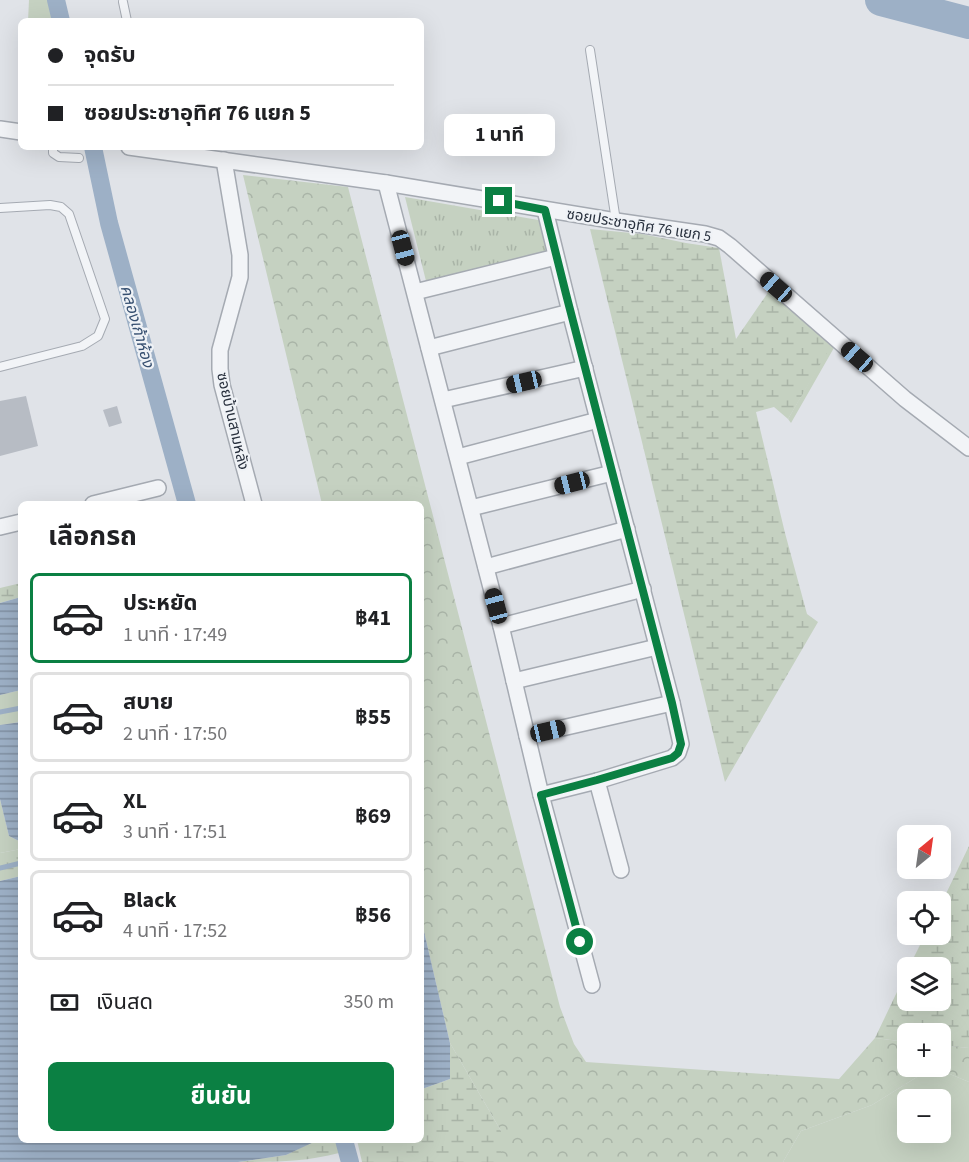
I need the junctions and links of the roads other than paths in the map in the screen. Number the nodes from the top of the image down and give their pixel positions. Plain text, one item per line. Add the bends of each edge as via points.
1 (123, 2) dead end
2 (126, 18) edge
3 (590, 50) dead end
4 (0, 129) edge
5 (18, 132) edge
6 (53, 150) edge
7 (160, 150) edge
8 (79, 158) dead end
9 (224, 160) junction
10 (386, 183) junction
11 (0, 208) edge
12 (545, 210) junction
13 (616, 221) junction
14 (556, 257) junction
15 (415, 292) junction
16 (570, 312) junction
17 (429, 348) junction
18 (0, 367) edge
19 (585, 368) junction
20 (443, 400) junction
21 (598, 420) junction
22 (969, 448) edge
23 (458, 457) junction
24 (612, 473) junction
25 (158, 488) dead end
26 (105, 501) edge
27 (253, 501) edge
28 (471, 508) junction
29 (18, 523) edge
30 (0, 527) edge
31 (627, 530) junction
32 (486, 567) junction
33 (643, 589) junction
34 (501, 626) junction
35 (657, 647) junction
36 (514, 681) junction
37 (672, 703) junction
38 (527, 736) junction
39 (597, 780) junction
40 (541, 795) junction
41 (621, 870) dead end
42 (592, 985) dead end

1 - 2 lane
3 - 13 lane
4 - 5 street
6 - 8 lane via 58,157
7 - 9 street, ซอยประชาอุทิศ 76 แยก 5
9 - 10 street, ซอยประชาอุทิศ 76 แยก 5
9 - 27 street, ซอยบ้านสามหลัง via 240,277 220,350 220,369
10 - 12 street, ซอยประชาอุทิศ 76 แยก 5
10 - 15 street
11 - 18 lane via 50,206 61,207 69,214 105,320 98,336 82,346
12 - 13 street, ซอยประชาอุทิศ 76 แยก 5
12 - 14 street
13 - 22 street, ซอยประชาอุทิศ 76 แยก 5 via 718,238 904,399
14 - 15 street
14 - 16 street
15 - 17 street
16 - 17 street
16 - 19 street
17 - 20 street
19 - 20 street
19 - 21 street
20 - 23 street
21 - 23 street
21 - 24 street
23 - 28 street
24 - 28 street
24 - 31 street
25 - 26 street
28 - 32 street
29 - 30 street
31 - 32 street
31 - 33 street
32 - 34 street
33 - 34 street
33 - 35 street
34 - 36 street
35 - 36 street
35 - 37 street
36 - 38 street
37 - 38 street
37 - 39 street via 681,744 678,753
38 - 40 street
39 - 40 street
39 - 41 street
40 - 42 street

